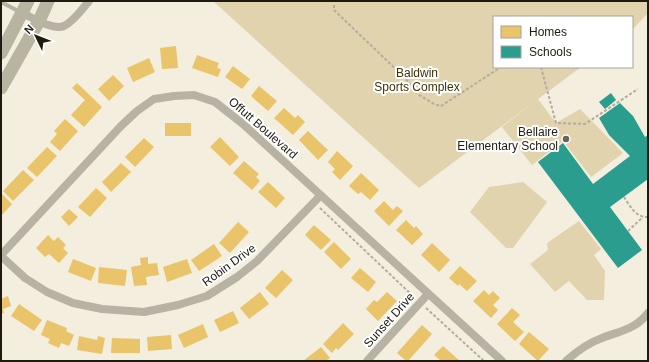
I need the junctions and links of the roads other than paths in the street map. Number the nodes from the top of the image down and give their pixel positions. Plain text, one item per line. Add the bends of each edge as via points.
1 (48, 1) edge
2 (89, 1) edge
3 (1, 2) edge
4 (25, 7) edge
5 (39, 21) junction
6 (1, 53) edge
7 (1, 88) edge
8 (320, 196) junction
9 (1, 255) edge
10 (428, 294) junction
11 (648, 313) edge
12 (367, 361) edge
13 (502, 361) edge
14 (566, 361) edge

1 - 5 main road
2 - 5 street via 63,26 54,27
3 - 4 lane
4 - 5 street
4 - 6 main road
5 - 7 main road
8 - 9 street, Robin Drive via 257,261 237,277 207,296 144,312 102,309 73,303 47,292 26,278
8 - 9 street, Offutt Boulevard via 243,124 215,102 194,95 174,96 154,100 137,111
8 - 10 street, Offutt Boulevard
10 - 12 street, Sunset Drive
10 - 13 street, Offutt Boulevard
11 - 14 street via 636,326 589,343

